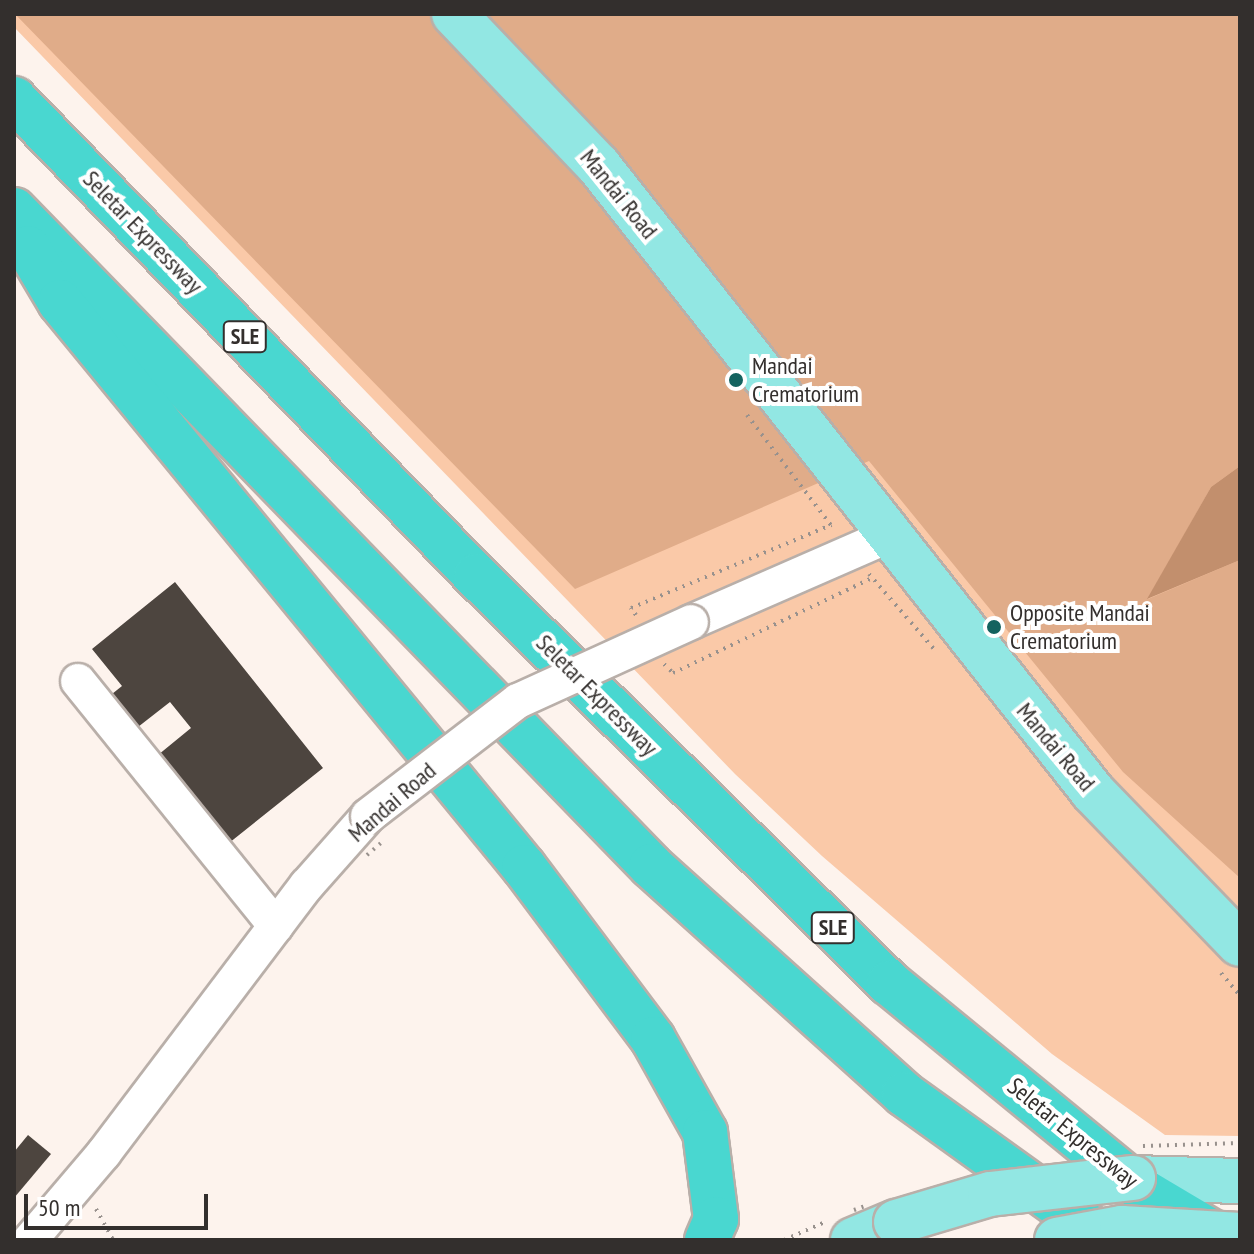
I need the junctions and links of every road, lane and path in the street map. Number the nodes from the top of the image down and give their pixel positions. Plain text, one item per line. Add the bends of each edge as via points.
1 (454, 14) edge
2 (14, 99) edge
3 (14, 210) edge
4 (14, 224) edge
5 (890, 535) junction
6 (872, 578) dead end
7 (659, 657) dead end
8 (78, 681) dead end
9 (276, 926) junction
10 (1240, 944) edge
11 (1237, 1179) edge
12 (88, 1197) dead end
13 (843, 1222) edge
14 (1240, 1235) edge
15 (30, 1240) edge
16 (113, 1240) edge
17 (707, 1240) edge
18 (784, 1240) edge
19 (1057, 1240) edge
20 (1107, 1240) edge
21 (1225, 1240) edge

1 - 5 main road, Mandai Road via 598,165
2 - 21 highway, Seletar Expressway / SLE via 476,576 889,983 1146,1193
3 - 20 highway via 651,866 904,1094
4 - 17 highway via 60,302 524,867 653,1039 705,1132 716,1219
5 - 9 street, Mandai Road, bridge via 518,701 368,816
5 - 10 main road, Mandai Road via 1093,792
6 - 7 path via 673,673
8 - 9 street
9 - 15 street, Mandai Road via 104,1153
11 - 13 main road, bridge via 1133,1178 990,1194 896,1222
12 - 16 path
13 - 18 path
14 - 19 main road, bridge via 1122,1228

